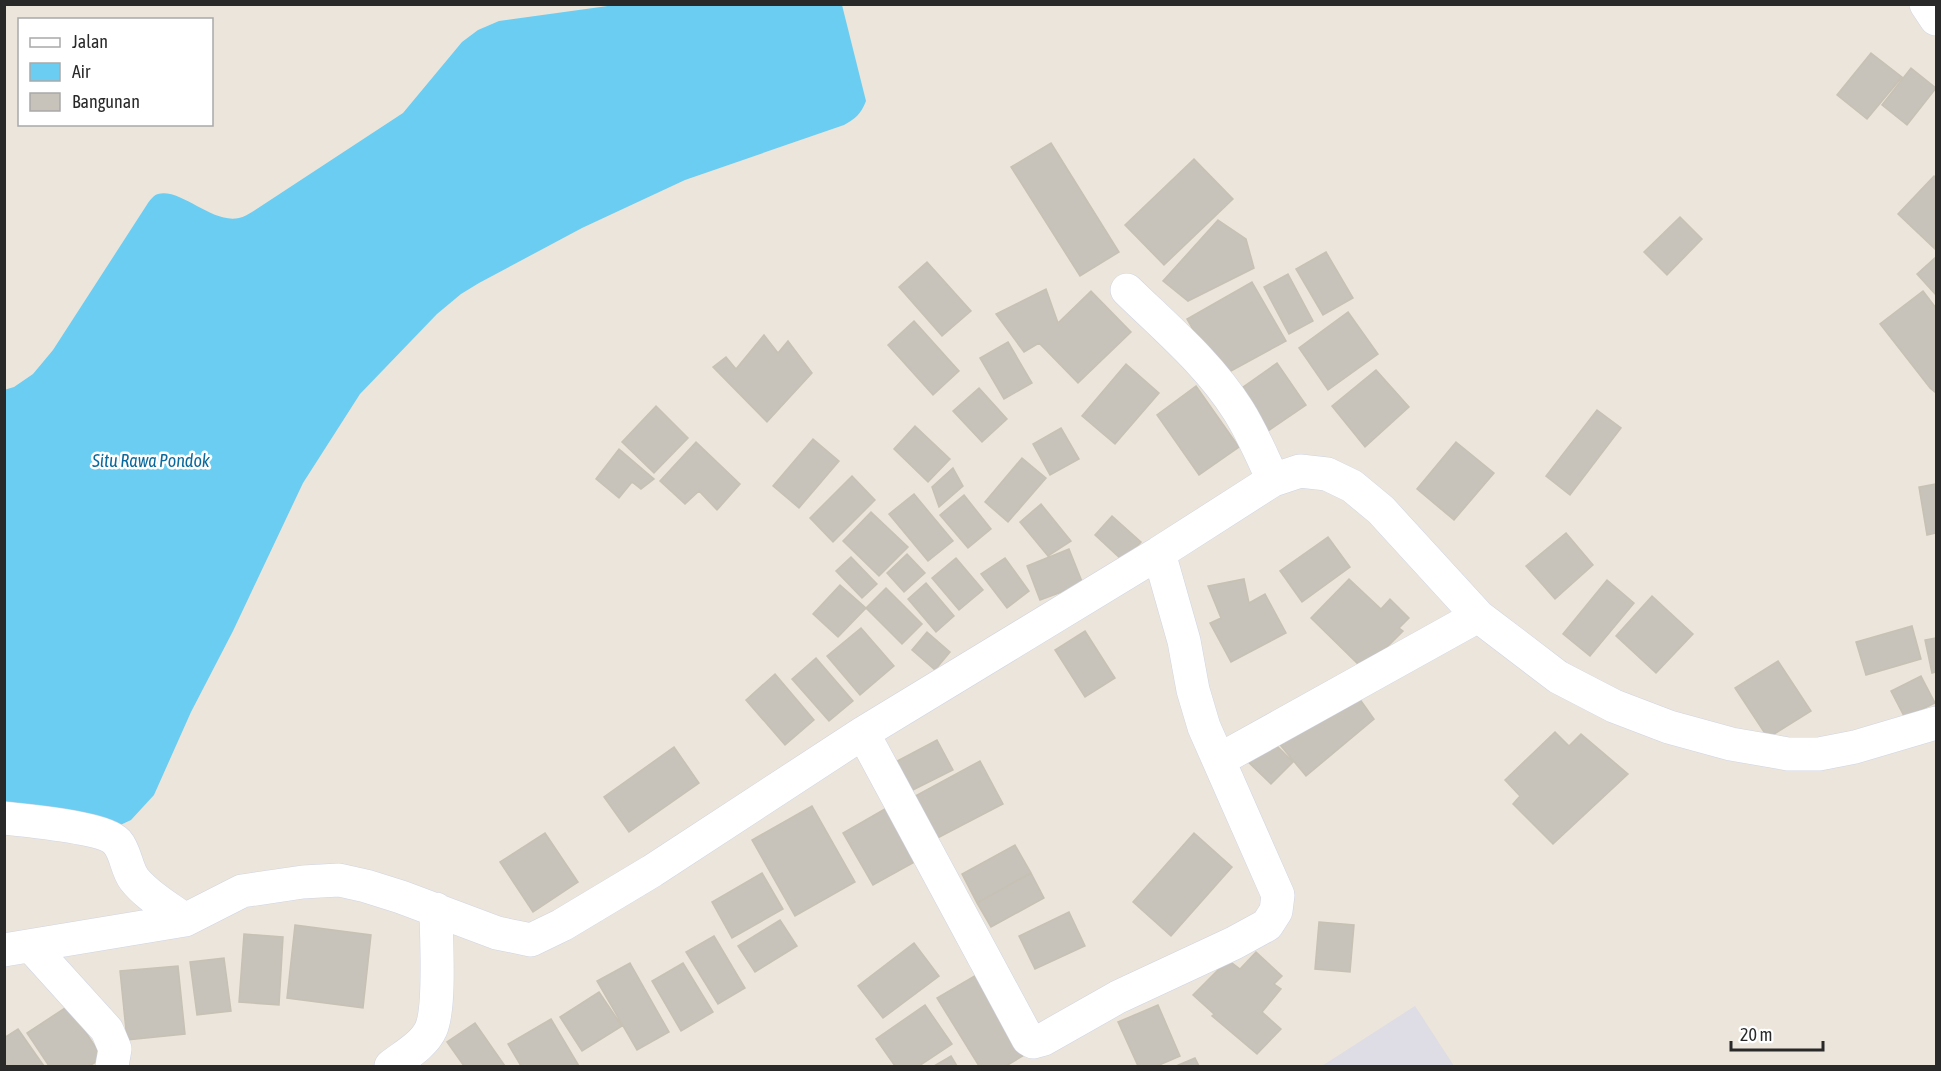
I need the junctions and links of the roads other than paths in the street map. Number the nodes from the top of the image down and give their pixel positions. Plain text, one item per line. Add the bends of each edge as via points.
1 (1926, 4) edge
2 (1936, 18) edge
3 (1127, 290) dead end
4 (1273, 480) junction
5 (1159, 553) junction
6 (1478, 616) junction
7 (1936, 723) edge
8 (863, 733) junction
9 (1219, 760) junction
10 (4, 818) edge
11 (436, 909) junction
12 (184, 920) junction
13 (18, 948) edge
14 (112, 1066) edge
15 (391, 1066) edge

1 - 2 street
3 - 4 street via 1220,386 1255,440
4 - 5 street
4 - 6 street via 1300,471 1327,474 1352,486 1381,510
5 - 8 street
5 - 9 street via 1184,641 1193,690
6 - 7 street via 1558,677 1614,706 1731,744 1788,754 1819,754
6 - 9 street
8 - 9 street via 1033,1042 1267,925 1276,911 1278,895
8 - 11 street via 652,872 531,940 497,933
10 - 12 street via 107,835 116,841 134,879
11 - 12 street via 339,880 242,891
11 - 15 street via 436,1013 430,1031
12 - 13 street
13 - 14 street via 107,1030 115,1049

